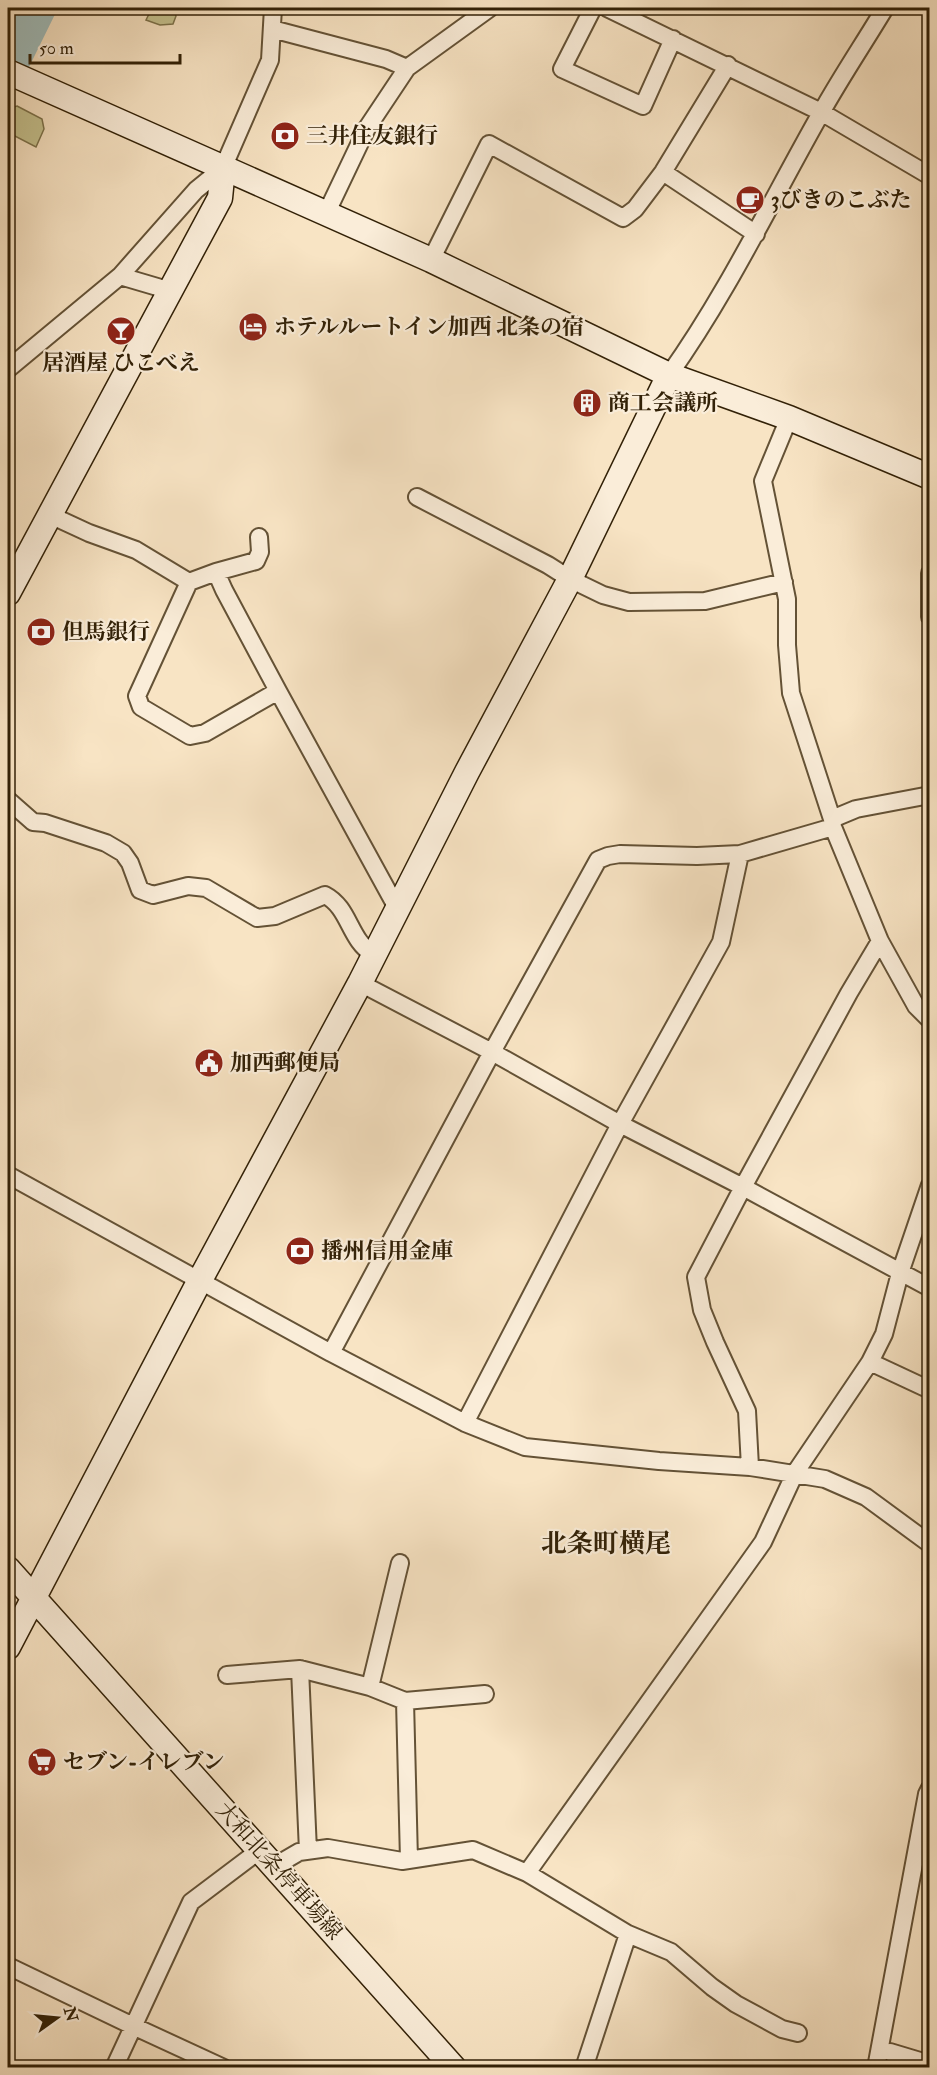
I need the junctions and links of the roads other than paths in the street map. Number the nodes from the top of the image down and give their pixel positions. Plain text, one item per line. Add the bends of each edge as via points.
1 (273, 8) edge
2 (490, 8) edge
3 (593, 8) edge
4 (607, 8) edge
5 (885, 8) edge
6 (272, 29) junction
7 (673, 39) junction
8 (729, 65) junction
9 (407, 68) junction
10 (8, 72) edge
11 (821, 112) junction
12 (223, 168) junction
13 (663, 172) junction
14 (930, 176) edge
15 (326, 214) junction
16 (756, 234) junction
17 (431, 260) junction
18 (120, 276) junction
19 (171, 291) junction
20 (8, 369) edge
21 (669, 375) junction
22 (789, 418) junction
23 (930, 477) edge
24 (417, 497) dead end
25 (50, 515) junction
26 (258, 537) dead end
27 (216, 572) junction
28 (930, 573) edge
29 (570, 579) junction
30 (189, 582) junction
31 (784, 582) junction
32 (8, 593) edge
33 (930, 616) edge
34 (278, 691) junction
35 (930, 795) edge
36 (8, 800) edge
37 (832, 823) junction
38 (740, 854) junction
39 (397, 908) junction
40 (880, 941) junction
41 (373, 954) junction
42 (360, 983) junction
43 (930, 1020) edge
44 (492, 1052) junction
45 (621, 1124) junction
46 (8, 1175) edge
47 (930, 1185) edge
48 (742, 1187) junction
49 (900, 1273) junction
50 (200, 1280) junction
51 (930, 1288) edge
52 (331, 1353) junction
53 (870, 1362) junction
54 (930, 1390) edge
55 (465, 1423) junction
56 (750, 1467) junction
57 (795, 1473) junction
58 (930, 1544) edge
59 (400, 1563) dead end
60 (8, 1569) edge
61 (33, 1597) junction
62 (8, 1647) edge
63 (300, 1669) junction
64 (227, 1675) dead end
65 (370, 1687) junction
66 (484, 1694) dead end
67 (405, 1701) junction
68 (930, 1788) edge
69 (308, 1851) junction
70 (268, 1858) junction
71 (409, 1860) junction
72 (527, 1873) junction
73 (628, 1934) junction
74 (8, 1967) edge
75 (133, 2026) junction
76 (798, 2033) dead end
77 (890, 2052) dead end
78 (930, 2064) edge
79 (114, 2067) edge
80 (224, 2067) edge
81 (454, 2067) edge
82 (584, 2067) edge
83 (876, 2067) edge

1 - 6 street
2 - 9 street
3 - 7 street via 562,69 642,106
4 - 7 street
5 - 11 street
6 - 9 street
6 - 12 street via 270,60
7 - 8 street
8 - 11 street
8 - 13 street
9 - 15 street via 367,128
10 - 12 street
11 - 14 street
11 - 16 street
12 - 15 street
12 - 18 street via 196,190
12 - 19 street via 220,198
13 - 16 street
13 - 17 street via 635,209 622,218 489,144
15 - 17 street
16 - 21 street
17 - 21 street
18 - 19 street
18 - 20 street
19 - 25 street
21 - 22 street
21 - 29 street
22 - 23 street
22 - 31 street via 763,481
24 - 29 street
25 - 30 street via 142,553
25 - 32 street
26 - 27 street via 260,552 256,561
27 - 30 street
27 - 34 street
28 - 33 street
29 - 31 street via 629,602 705,602
29 - 39 street
30 - 34 street via 137,696 141,707 190,736 205,733
31 - 37 street via 791,693
34 - 39 street
35 - 37 street via 856,809
36 - 41 street via 33,822 106,843 123,853 140,890 153,895 188,886 206,888 257,918 275,916 325,895 336,901 363,948
37 - 38 street
37 - 40 street
38 - 44 street via 620,854 598,860
38 - 45 street via 721,942
39 - 41 street
40 - 43 street via 916,1006
40 - 48 street
41 - 42 street
42 - 44 street
42 - 50 street
44 - 45 street
44 - 52 street
45 - 48 street
45 - 55 street
46 - 50 street
47 - 49 street
48 - 49 street
48 - 56 street via 696,1277 710,1332 747,1411
49 - 51 street
49 - 53 street via 884,1334
50 - 52 street
50 - 61 street
52 - 55 street
53 - 54 street
53 - 57 street
55 - 56 street via 525,1447
56 - 57 street
57 - 58 street via 825,1479 866,1497
57 - 72 street via 763,1542
59 - 65 street
60 - 61 street, 大和北条停車場線
61 - 62 street
61 - 70 street, 大和北条停車場線
63 - 64 street
63 - 65 street
63 - 69 street
65 - 67 street
66 - 67 street
67 - 71 street
68 - 83 street
69 - 70 street
69 - 71 street via 328,1848 402,1862
70 - 75 street via 191,1902
70 - 81 street, 大和北条停車場線
71 - 72 street via 473,1850
72 - 73 street
73 - 76 street via 672,1952 712,1987 753,2015
73 - 82 street
74 - 75 street
75 - 79 street
75 - 80 street
77 - 78 street

